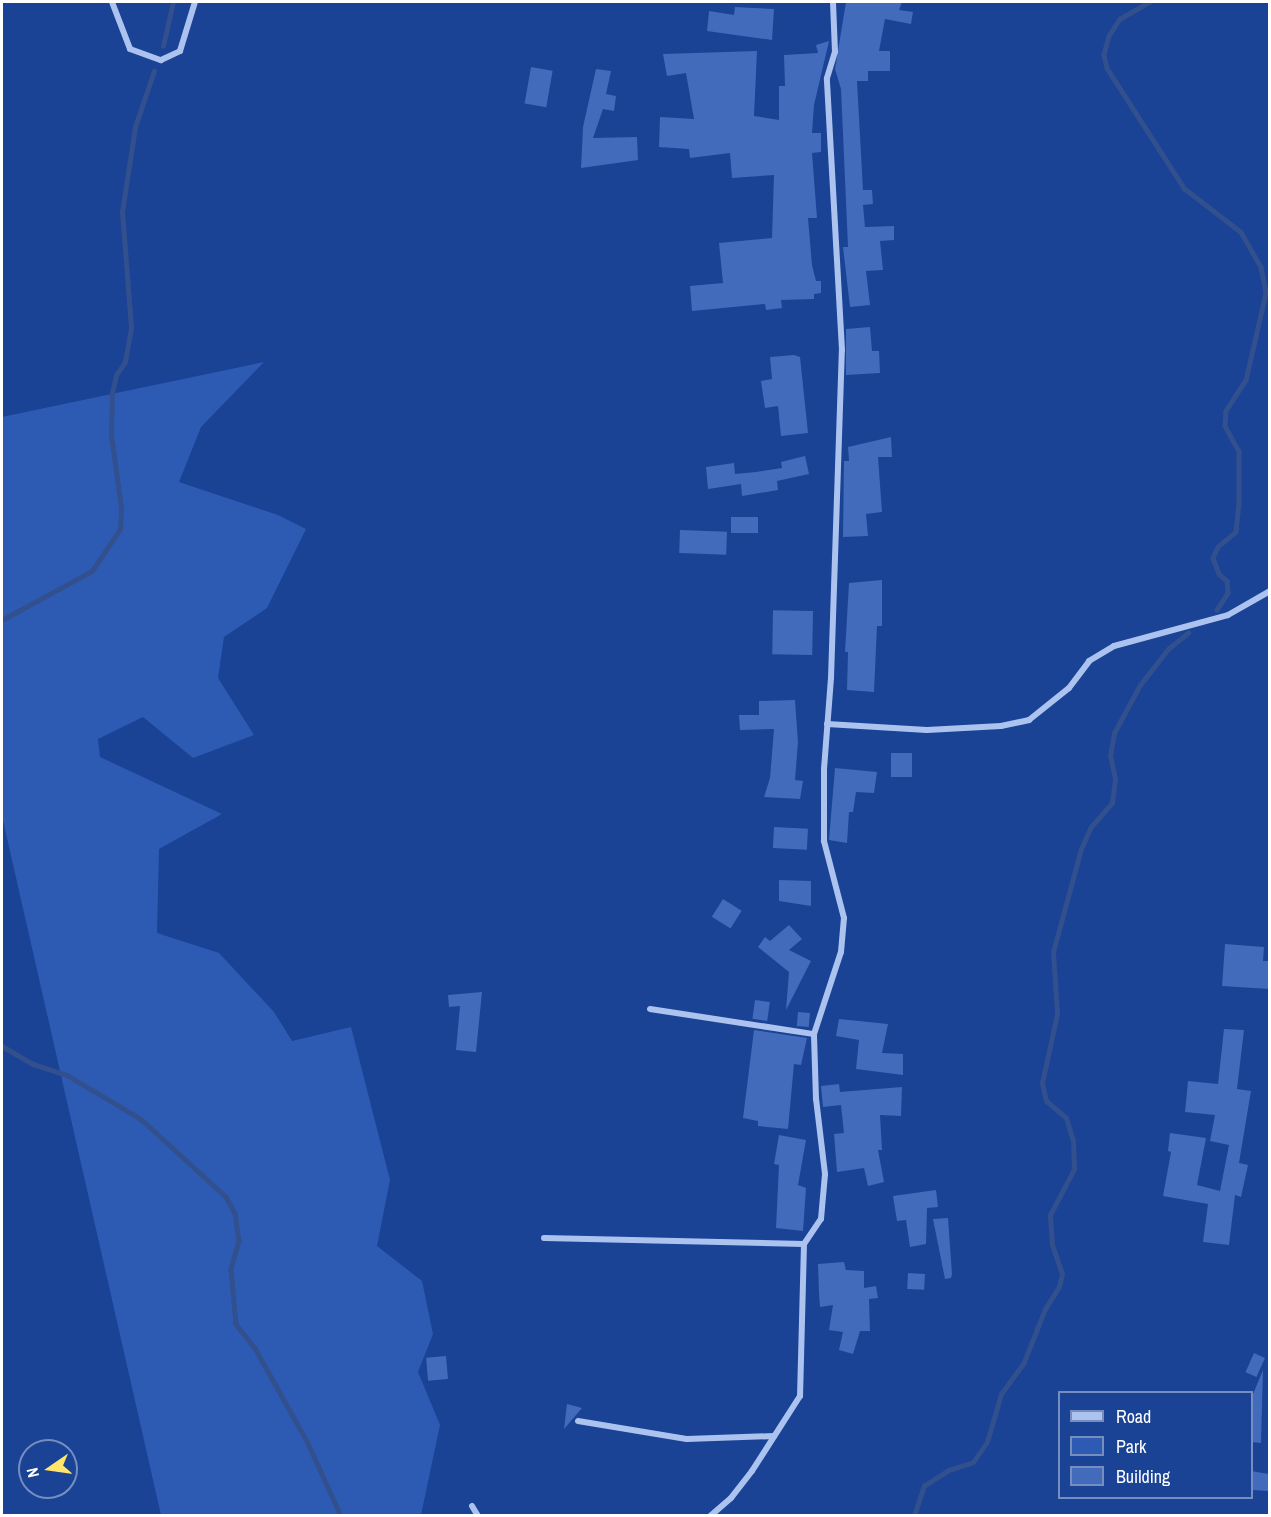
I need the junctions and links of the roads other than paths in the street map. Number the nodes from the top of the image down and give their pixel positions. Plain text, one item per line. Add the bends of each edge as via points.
1 (112, 2) edge
2 (195, 2) edge
3 (833, 2) edge
4 (1269, 591) edge
5 (827, 724) junction
6 (650, 1009) dead end
7 (814, 1034) junction
8 (544, 1238) dead end
9 (804, 1244) junction
10 (578, 1421) dead end
11 (774, 1436) junction
12 (472, 1506) dead end
13 (478, 1515) edge
14 (710, 1515) edge

1 - 2 street via 130,49 161,60 180,51
3 - 5 street via 835,52 827,78 842,350
4 - 5 street via 1228,615 1114,646 1089,661 1069,688 1029,720 1001,726 927,730
5 - 7 street via 824,841 844,918 841,952
6 - 7 street
7 - 9 street via 816,1099 825,1174 821,1219
8 - 9 street
9 - 11 street via 800,1396
10 - 11 street via 687,1439
11 - 14 street via 731,1498
12 - 13 street

